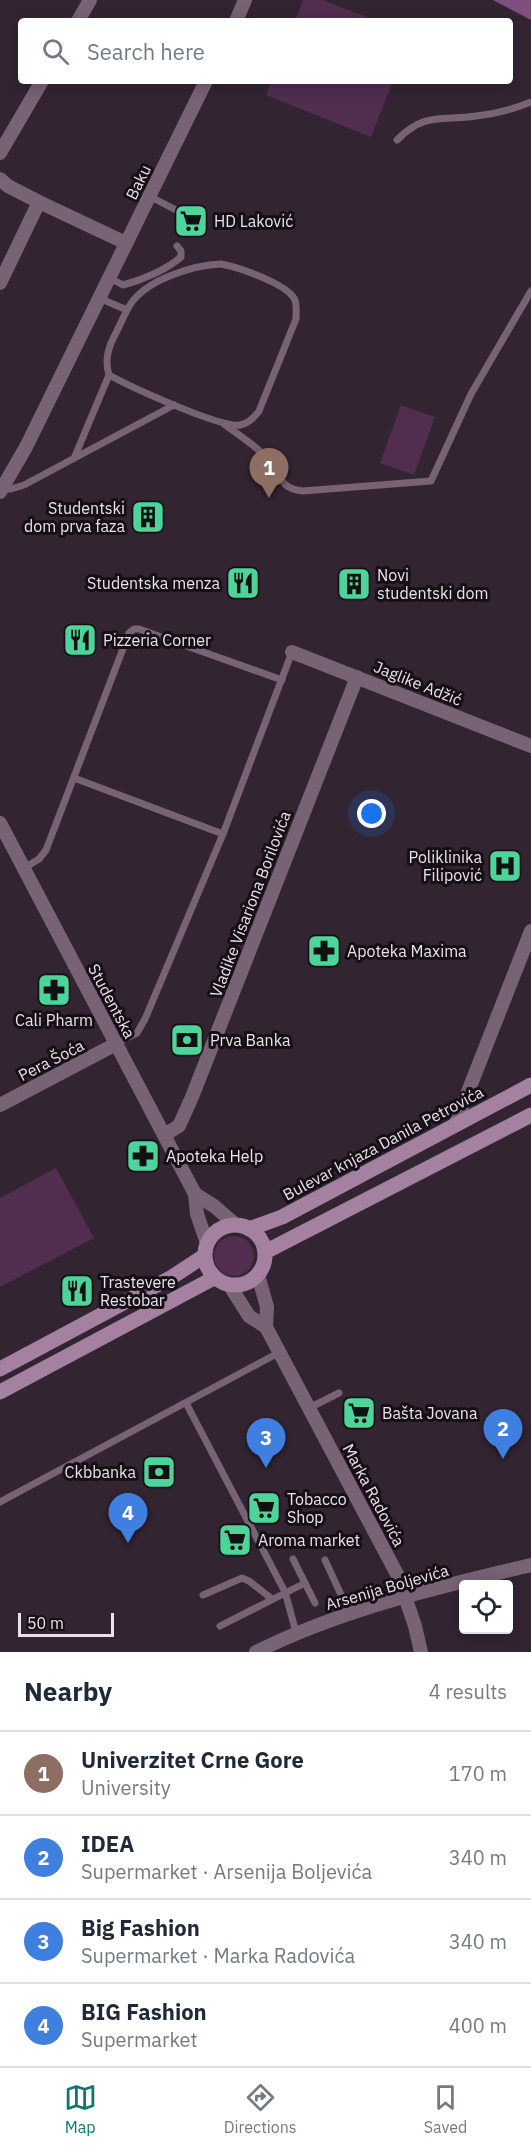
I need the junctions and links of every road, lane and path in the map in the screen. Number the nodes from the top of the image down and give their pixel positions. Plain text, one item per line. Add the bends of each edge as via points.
1 (90, 0) edge
2 (245, 0) edge
3 (80, 18) edge
4 (237, 18) edge
5 (40, 84) edge
6 (205, 84) edge
7 (531, 102) edge
8 (397, 140) dead end
9 (0, 153) edge
10 (0, 179) edge
11 (149, 196) junction
12 (39, 202) junction
13 (176, 210) dead end
14 (126, 243) junction
15 (177, 246) dead end
16 (108, 277) junction
17 (0, 283) edge
18 (531, 291) edge
19 (98, 298) junction
20 (127, 310) junction
21 (109, 375) junction
22 (174, 405) junction
23 (221, 422) junction
24 (75, 456) junction
25 (1, 491) edge
26 (292, 652) joint
27 (357, 677) junction
28 (282, 681) junction
29 (531, 746) edge
30 (74, 778) junction
31 (0, 823) edge
32 (223, 834) junction
33 (5, 846) edge
34 (24, 868) junction
35 (531, 931) edge
36 (116, 1044) junction
37 (531, 1085) edge
38 (0, 1105) edge
39 (531, 1115) edge
40 (455, 1125) junction
41 (164, 1135) junction
42 (195, 1194) junction
43 (243, 1227) junction
44 (205, 1250) junction
45 (265, 1252) junction
46 (258, 1275) junction
47 (214, 1278) junction
48 (230, 1286) junction
49 (266, 1327) junction
50 (280, 1353) junction
51 (0, 1369) edge
52 (0, 1392) edge
53 (339, 1393) dead end
54 (186, 1403) junction
55 (309, 1408) junction
56 (0, 1495) edge
57 (8, 1498) junction
58 (0, 1502) edge
59 (293, 1559) dead end
60 (325, 1560) dead end
61 (531, 1565) edge
62 (305, 1583) junction
63 (285, 1592) junction
64 (203, 1595) dead end
65 (407, 1598) junction
66 (272, 1599) junction
67 (315, 1603) dead end
68 (350, 1614) junction
69 (220, 1626) dead end
70 (296, 1632) junction
71 (256, 1652) edge
72 (421, 1652) edge

1 - 3 street
2 - 4 street
5 - 9 street
6 - 11 street, Baku
7 - 8 lane via 476,116 429,119 409,127
10 - 12 street
11 - 13 lane
11 - 14 street, Baku
12 - 14 street
12 - 17 street
14 - 16 street, Baku
15 - 16 lane via 181,257 134,282 123,285
16 - 19 street, Baku
18 - 23 lane via 471,393 432,481 292,490 283,484 268,458
19 - 20 lane
19 - 25 street, Baku
20 - 21 lane via 107,355
20 - 23 lane via 138,295 154,284 207,265 236,267 287,290 294,298 296,319 259,411 242,425
21 - 22 lane
21 - 24 lane
22 - 23 lane
22 - 24 lane
24 - 25 lane via 24,484
26 - 27 street, Jaglike Adžić
26 - 28 lane
27 - 29 street, Jaglike Adžić
27 - 41 street, Vladike Visariona Borilovića via 192,1097 179,1126
28 - 30 lane via 134,629 129,633
28 - 32 lane
30 - 32 lane
30 - 34 lane via 46,850
31 - 33 street, Studentska
32 - 36 lane via 143,1024 137,1033
33 - 34 street, Studentska
34 - 36 street, Studentska
35 - 40 street
36 - 38 street, Pera Šoća
36 - 41 street, Studentska
37 - 40 main road, Bulevar knjaza Danila Petrovića
39 - 45 main road
40 - 43 main road, Bulevar knjaza Danila Petrovića via 282,1217
41 - 42 street, Studentska
42 - 43 street, Studentska
42 - 44 street, Studentska
43 - 44 main road, Bulevar knjaza Danila Petrovića via 219,1230
43 - 45 main road via 262,1243
44 - 47 main road
44 - 51 main road, Bulevar knjaza Danila Petrovića via 172,1276
45 - 46 main road
46 - 48 main road via 250,1282
46 - 49 street, Marka Radovića via 267,1307
47 - 48 main road
47 - 52 main road
48 - 49 street, Marka Radovića via 249,1316
49 - 50 street, Marka Radovića
50 - 54 lane
50 - 55 street, Marka Radovića
53 - 55 lane
54 - 57 lane
54 - 63 lane
55 - 65 street, Marka Radovića
56 - 57 lane
57 - 58 lane
59 - 62 lane
60 - 68 lane
61 - 65 street, Arsenija Boljevića
62 - 63 lane
62 - 67 lane
63 - 66 lane
63 - 70 lane
64 - 66 lane via 242,1578
65 - 68 street, Arsenija Boljevića
65 - 72 street, Marka Radovića
66 - 69 lane
68 - 70 street, Arsenija Boljevića
70 - 71 street, Arsenija Boljevića

